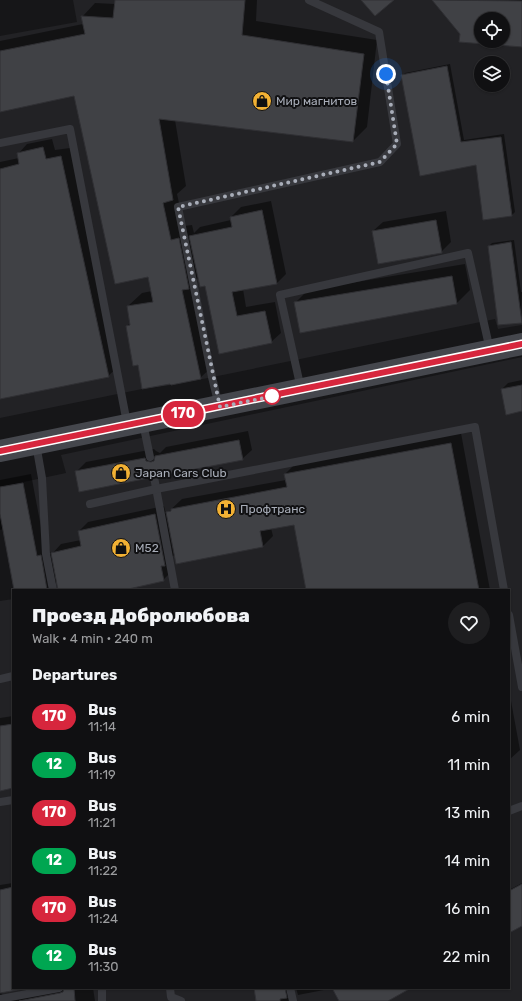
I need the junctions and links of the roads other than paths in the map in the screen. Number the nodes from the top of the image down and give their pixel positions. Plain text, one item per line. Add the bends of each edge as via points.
1 (309, 0) edge
2 (0, 143) edge
3 (522, 344) edge
4 (490, 351) junction
5 (301, 390) junction
6 (220, 407) junction
7 (135, 424) junction
8 (36, 444) junction
9 (0, 451) edge
10 (150, 457) dead end
11 (154, 477) dead end
12 (156, 489) junction
13 (90, 504) dead end
14 (53, 589) edge
15 (175, 589) edge
16 (504, 589) edge
17 (510, 621) edge
18 (12, 676) edge
19 (0, 679) edge
20 (522, 687) edge
21 (12, 800) edge
22 (0, 802) edge
23 (522, 806) edge
24 (510, 811) edge
25 (54, 989) edge
26 (102, 989) edge
27 (170, 989) edge
28 (290, 989) edge
29 (0, 999) edge
30 (102, 1001) edge
31 (181, 1001) edge
32 (292, 1001) edge

1 - 6 lane via 379,32 397,144 380,162 178,207
2 - 7 lane via 70,129
3 - 4 street
4 - 5 street
4 - 5 lane via 468,253 280,295
5 - 6 street
6 - 7 street
7 - 8 street
7 - 10 lane
8 - 9 street
8 - 14 lane via 42,478 46,554
11 - 12 lane
12 - 13 lane
12 - 15 lane
12 - 16 lane via 475,427
17 - 20 lane
18 - 19 lane
21 - 22 lane
23 - 24 lane
25 - 29 lane
26 - 30 lane
27 - 31 lane via 171,997
28 - 32 lane

